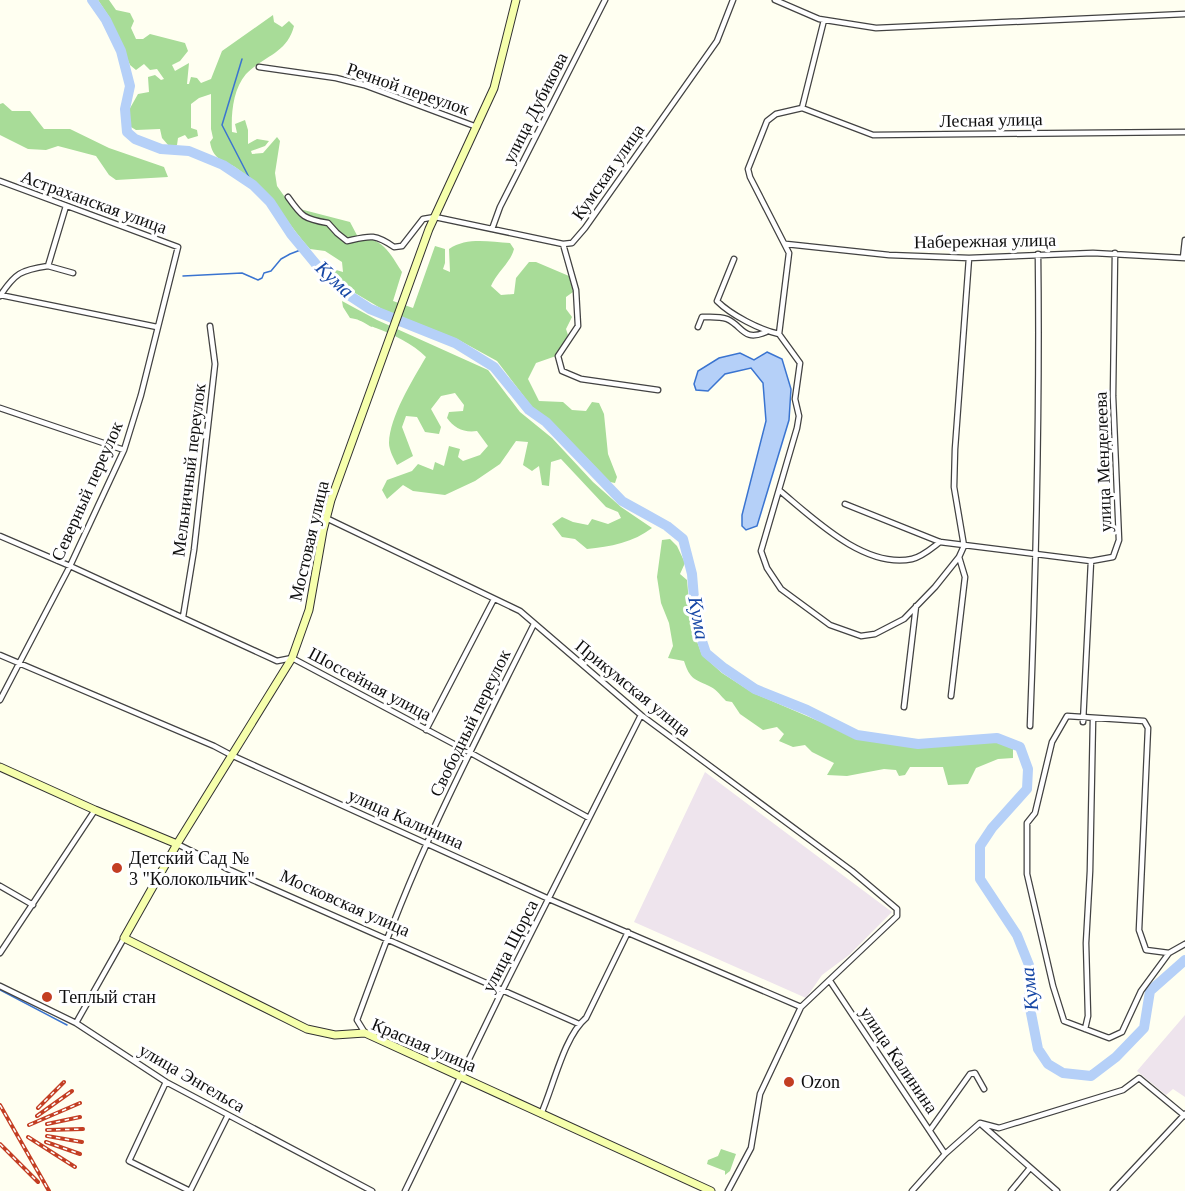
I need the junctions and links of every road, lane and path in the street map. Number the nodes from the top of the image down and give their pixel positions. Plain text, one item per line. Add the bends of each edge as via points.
1 (516, 0) edge
2 (605, 0) edge
3 (733, 0) edge
4 (775, 0) edge
5 (1185, 14) edge
6 (824, 20) junction
7 (259, 67) dead end
8 (802, 108) junction
9 (477, 127) junction
10 (1185, 132) edge
11 (0, 182) edge
12 (288, 197) dead end
13 (66, 206) junction
14 (435, 217) junction
15 (492, 229) junction
16 (1185, 240) edge
17 (563, 244) junction
18 (786, 244) junction
19 (178, 247) joint
20 (1115, 253) junction
21 (1038, 254) junction
22 (969, 258) junction
23 (1184, 258) edge
24 (734, 259) dead end
25 (48, 266) junction
26 (73, 273) dead end
27 (0, 296) edge
28 (210, 326) dead end
29 (157, 327) junction
30 (698, 327) dead end
31 (766, 332) junction
32 (779, 334) junction
33 (658, 390) dead end
34 (0, 408) edge
35 (124, 450) junction
36 (779, 490) junction
37 (845, 504) dead end
38 (326, 518) junction
39 (0, 536) edge
40 (940, 542) junction
41 (964, 546) junction
42 (1037, 555) junction
43 (959, 557) junction
44 (1091, 561) junction
45 (70, 566) junction
46 (494, 599) junction
47 (916, 606) junction
48 (183, 617) junction
49 (534, 624) junction
50 (0, 655) edge
51 (292, 658) junction
52 (18, 663) junction
53 (951, 696) dead end
54 (0, 700) edge
55 (904, 707) dead end
56 (641, 715) junction
57 (1093, 719) junction
58 (1083, 720) junction
59 (1030, 726) dead end
60 (426, 730) junction
61 (469, 752) junction
62 (231, 755) junction
63 (0, 767) edge
64 (95, 810) junction
65 (589, 818) junction
66 (427, 843) junction
67 (177, 844) junction
68 (0, 886) edge
69 (549, 899) junction
70 (33, 904) junction
71 (628, 932) junction
72 (124, 938) junction
73 (387, 938) junction
74 (1185, 944) edge
75 (0, 953) edge
76 (1169, 953) junction
77 (830, 981) junction
78 (0, 986) edge
79 (503, 988) junction
80 (801, 1007) junction
81 (76, 1023) junction
82 (579, 1024) junction
83 (1085, 1029) junction
84 (365, 1033) junction
85 (460, 1077) junction
86 (166, 1082) junction
87 (984, 1089) dead end
88 (541, 1114) junction
89 (1185, 1114) edge
90 (228, 1115) junction
91 (980, 1123) junction
92 (930, 1131) junction
93 (945, 1154) junction
94 (1030, 1168) junction
95 (190, 1191) edge
96 (372, 1191) edge
97 (405, 1191) edge
98 (711, 1191) edge
99 (728, 1191) edge
100 (912, 1191) edge
101 (1011, 1191) edge
102 (1057, 1191) edge
103 (1113, 1191) edge

1 - 9 main road, Мостовая улица via 494,88
2 - 15 street, улица Дубикова
3 - 17 street, Кумская улица via 717,41 585,228 572,243
4 - 6 street
5 - 6 street via 876,28
6 - 8 street
7 - 9 street, Речной переулок via 364,85
8 - 10 street, Лесная улица via 873,135
8 - 18 street via 776,114 767,121 748,169
9 - 14 main road, Мостовая улица
11 - 13 street, Астраханская улица
12 - 14 street via 302,216 328,223 347,240 370,235 394,247 402,246 423,219
13 - 19 street, Астраханская улица
13 - 25 street
14 - 15 street
14 - 38 main road, Мостовая улица
15 - 17 street
16 - 23 street
17 - 33 street via 576,290 578,326 558,356 562,370 581,378
18 - 22 street, Набережная улица via 889,255
18 - 32 street via 789,253
19 - 29 street, Северный переулок
20 - 21 street, Набережная улица
20 - 23 street, Набережная улица
20 - 44 street, улица Менделеева via 1113,396 1119,540 1113,556
21 - 22 street, Набережная улица
21 - 42 street
22 - 41 street via 954,487
24 - 31 street via 717,301
25 - 26 street
25 - 27 street via 25,270 12,279
27 - 29 street
28 - 48 street, Мельничный переулок via 215,364
29 - 35 street, Северный переулок
30 - 31 street via 702,317 721,318 748,334
31 - 32 street
32 - 36 street via 800,363 795,399 799,416
34 - 35 street
35 - 45 street, Северный переулок
36 - 40 street via 834,535 869,554 885,559 913,559
36 - 47 street via 761,551 781,589 831,626 861,636 886,629 904,619
37 - 40 street
38 - 46 street, Прикумская улица
38 - 51 main road, Мостовая улица via 309,610
39 - 45 street, Шоссейная улица
40 - 41 street
41 - 42 street
41 - 43 street
42 - 44 street
42 - 59 street
43 - 47 street
43 - 53 street via 965,577
44 - 58 street
45 - 48 street, Шоссейная улица
45 - 52 street, Северный переулок
46 - 49 street, Прикумская улица via 520,611
46 - 60 street
47 - 55 street
48 - 51 street, Шоссейная улица via 277,661
49 - 56 street, Прикумская улица
49 - 61 street, Свободный переулок
50 - 52 street, улица Калинина
51 - 60 street, Шоссейная улица
51 - 62 main road, Мостовая улица
52 - 54 street, Северный переулок
52 - 62 street, улица Калинина
56 - 65 street, улица Щорса
56 - 77 street, Прикумская улица via 860,877 897,909 897,916
57 - 58 street
57 - 76 street via 1144,720 1148,728 1139,930 1146,950
57 - 83 street
58 - 83 street via 1067,717 1052,742 1035,813 1027,823 1027,874 1064,1021
60 - 61 street, Шоссейная улица
61 - 65 street, Шоссейная улица
61 - 66 street, Свободный переулок
62 - 66 street, улица Калинина
62 - 67 main road, Мостовая улица
63 - 64 main road, Московская улица
64 - 67 main road, Московская улица
64 - 70 street
65 - 69 street, улица Щорса
66 - 69 street, улица Калинина
66 - 73 street, Свободный переулок
67 - 72 main road, Мостовая улица
67 - 73 street, Московская улица
68 - 70 street
69 - 71 street, улица Калинина
69 - 79 street, улица Щорса
70 - 75 street
71 - 80 street, улица Калинина
71 - 82 street via 586,1018
72 - 81 street, Мостовая улица
72 - 84 main road, Красная улица via 307,1029 335,1035
73 - 79 street, Московская улица
73 - 84 street, Свободный переулок via 357,1020
74 - 76 street
76 - 83 street via 1141,991 1122,1032 1109,1038
77 - 80 street
77 - 92 street, улица Калинина
78 - 81 street, улица Энгельса
79 - 82 street, Московская улица
79 - 85 street, улица Щорса
80 - 99 street via 760,1094 752,1148
81 - 86 street, улица Энгельса
82 - 88 street
84 - 85 main road, Красная улица
85 - 88 main road, Красная улица
85 - 97 street, улица Щорса
86 - 90 street, улица Энгельса
86 - 95 street via 129,1161
87 - 92 street via 975,1073 970,1074
88 - 98 main road, Красная улица
89 - 91 street via 1139,1078 1123,1090 999,1128
89 - 103 street
90 - 95 street
90 - 96 street, улица Энгельса
91 - 93 street
91 - 94 street
92 - 93 street, улица Калинина
93 - 100 street
94 - 101 street
94 - 102 street

